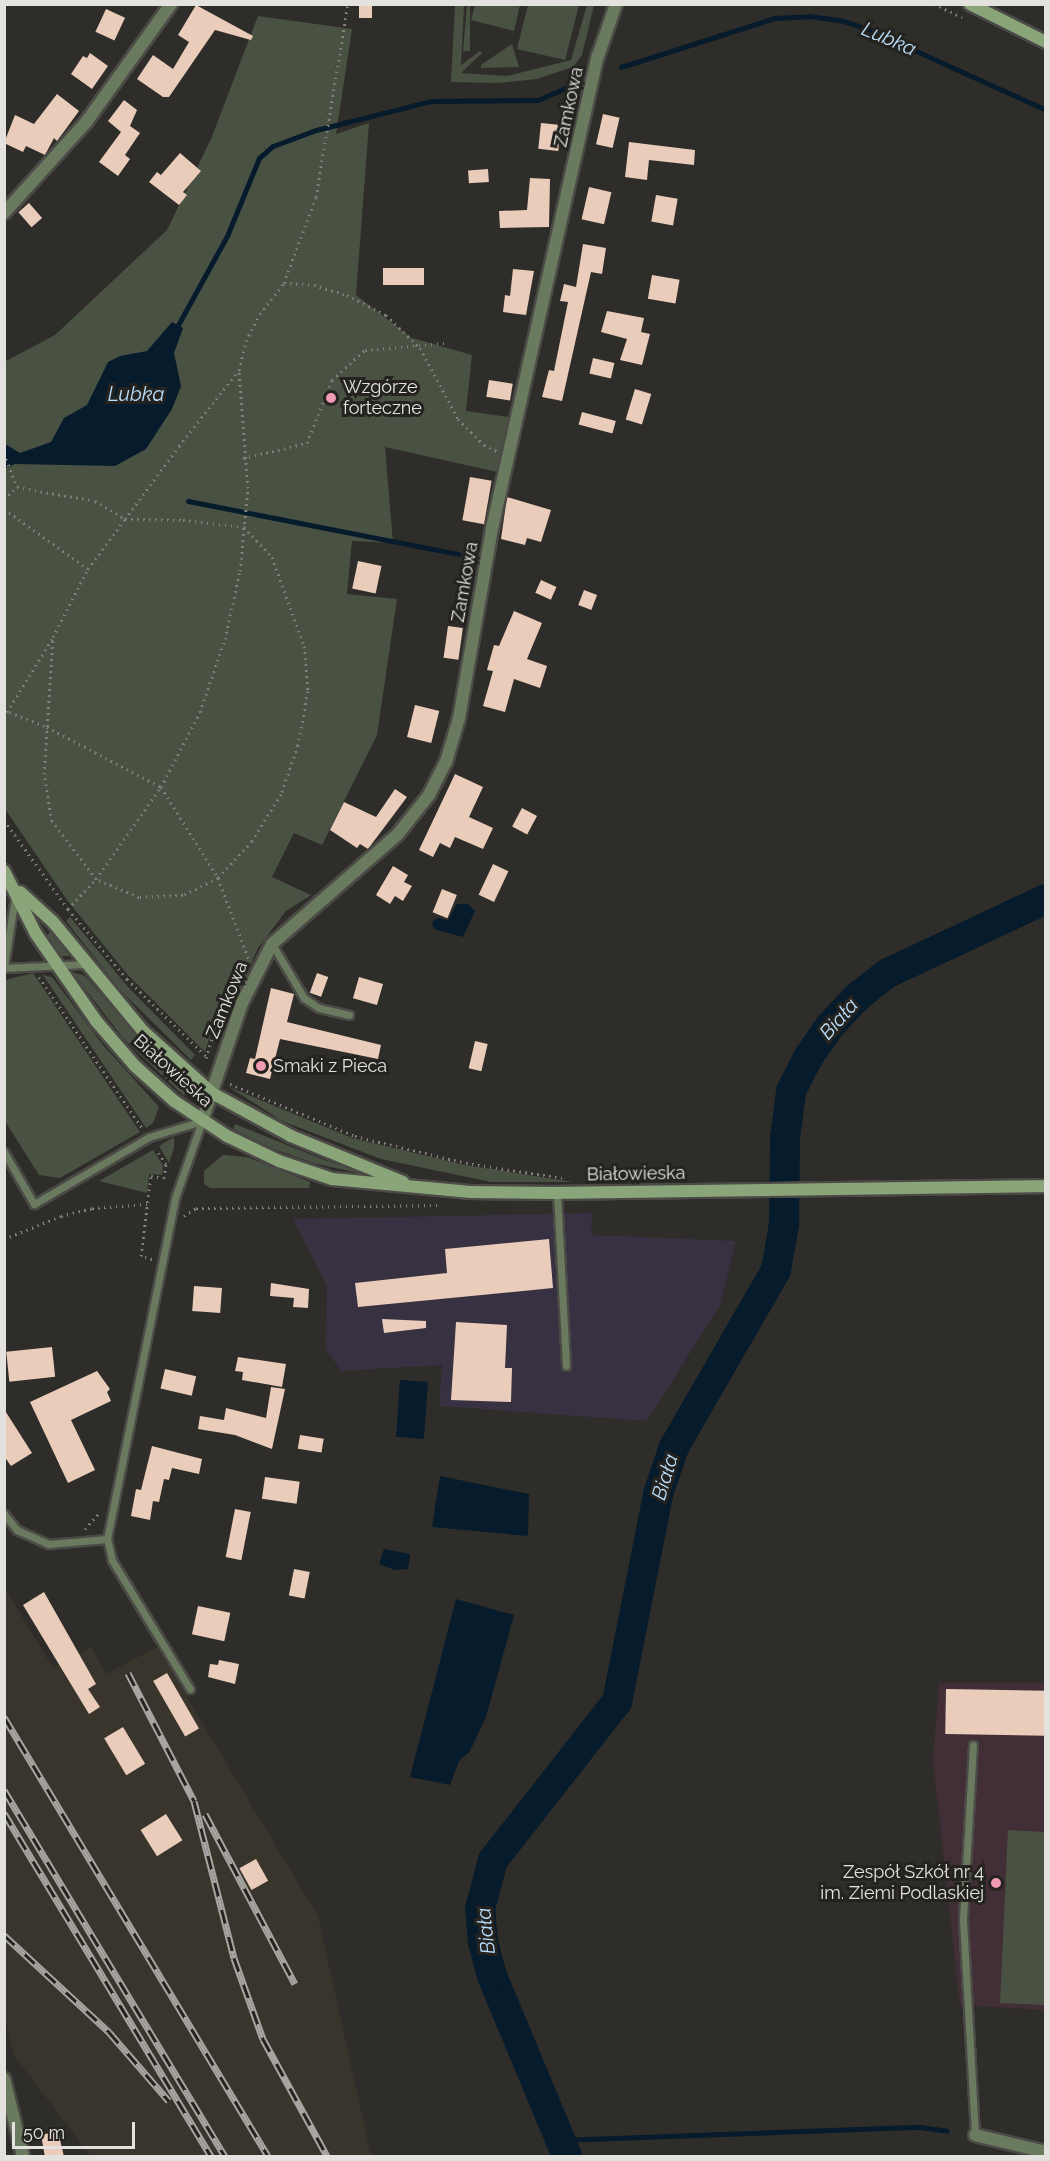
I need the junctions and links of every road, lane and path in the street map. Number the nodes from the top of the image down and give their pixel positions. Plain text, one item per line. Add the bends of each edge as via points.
1 (171, 4) edge
2 (348, 4) edge
3 (616, 4) edge
4 (970, 4) edge
5 (1046, 42) edge
6 (4, 213) edge
7 (284, 283) junction
8 (445, 343) dead end
9 (420, 348) junction
10 (239, 370) junction
11 (4, 453) edge
12 (509, 457) junction
13 (243, 458) junction
14 (17, 487) junction
15 (4, 499) edge
16 (4, 509) edge
17 (125, 519) junction
18 (244, 527) junction
19 (88, 569) junction
20 (53, 637) junction
21 (6, 711) edge
22 (4, 717) edge
23 (47, 727) junction
24 (161, 787) junction
25 (4, 820) edge
26 (4, 871) edge
27 (218, 878) junction
28 (96, 879) junction
29 (16, 889) junction
30 (68, 909) junction
31 (272, 944) junction
32 (255, 955) dead end
33 (58, 964) junction
34 (86, 964) junction
35 (4, 968) edge
36 (37, 973) dead end
37 (233, 1000) dead end
38 (349, 1015) dead end
39 (214, 1056) dead end
40 (206, 1058) junction
41 (228, 1080) dead end
42 (212, 1093) junction
43 (202, 1121) junction
44 (143, 1129) dead end
45 (156, 1149) dead end
46 (4, 1152) edge
47 (571, 1179) dead end
48 (1046, 1186) edge
49 (415, 1187) junction
50 (557, 1193) junction
51 (148, 1204) junction
52 (441, 1205) dead end
53 (183, 1218) dead end
54 (4, 1239) edge
55 (150, 1269) dead end
56 (566, 1366) dead end
57 (103, 1504) dead end
58 (4, 1514) edge
59 (107, 1539) junction
60 (85, 1542) junction
61 (190, 1689) dead end
62 (973, 1745) dead end
63 (4, 2079) edge
64 (975, 2135) joint
65 (1046, 2152) edge
66 (22, 2157) edge

1 - 6 street via 87,121
2 - 7 path via 316,197
3 - 12 street, Zamkowa via 598,56
4 - 5 main road
7 - 9 path via 314,285 346,295 386,315
7 - 10 path via 260,314 246,341
8 - 9 path
9 - 12 path via 458,419 484,445
9 - 13 path via 385,347 354,357 332,380 307,443
10 - 13 path
10 - 17 path
11 - 14 path
12 - 31 street, Zamkowa via 447,762 429,795 399,834
13 - 18 path
14 - 15 path
14 - 17 path via 95,501
16 - 19 path
17 - 18 path
17 - 19 path
18 - 24 path via 240,571 225,639 200,712
18 - 27 path via 272,557 291,604 304,646 308,691 298,746 281,794 252,841
19 - 20 path
20 - 21 path
20 - 23 path
21 - 22 path
21 - 23 path
23 - 24 path
23 - 28 path via 44,774 52,821
24 - 27 path
24 - 28 path
25 - 30 path
26 - 29 main road, Białowieska
27 - 28 path via 183,895 139,897
27 - 32 path via 250,963
28 - 30 path
29 - 33 main road, Białowieska via 36,934
29 - 34 main road, Białowieska via 53,922
29 - 35 lane
30 - 40 path via 155,1010
31 - 38 lane via 304,998 319,1008
31 - 42 street, Zamkowa via 242,1003
33 - 34 lane
33 - 35 lane
33 - 43 main road, Białowieska via 98,1022 135,1066
34 - 42 main road, Białowieska via 143,1031
36 - 44 path
37 - 40 path via 222,1006
39 - 40 path
41 - 47 path via 231,1085 356,1136 466,1163
42 - 43 street, Zamkowa
42 - 49 main road, Białowieska via 291,1136
43 - 46 lane via 149,1137 34,1204
43 - 49 main road, Białowieska via 279,1161 332,1179
43 - 59 lane via 175,1198
45 - 51 path via 166,1164 164,1178 151,1176
48 - 50 main road, Białowieska
49 - 50 main road, Białowieska
50 - 56 lane
51 - 54 path via 122,1203 81,1210
51 - 55 path via 141,1256 153,1257
52 - 53 path via 196,1208
57 - 60 path via 84,1529
58 - 60 lane via 32,1539 49,1544
59 - 60 lane
59 - 61 lane via 112,1560
62 - 64 lane via 963,1920
63 - 66 street
64 - 65 street

